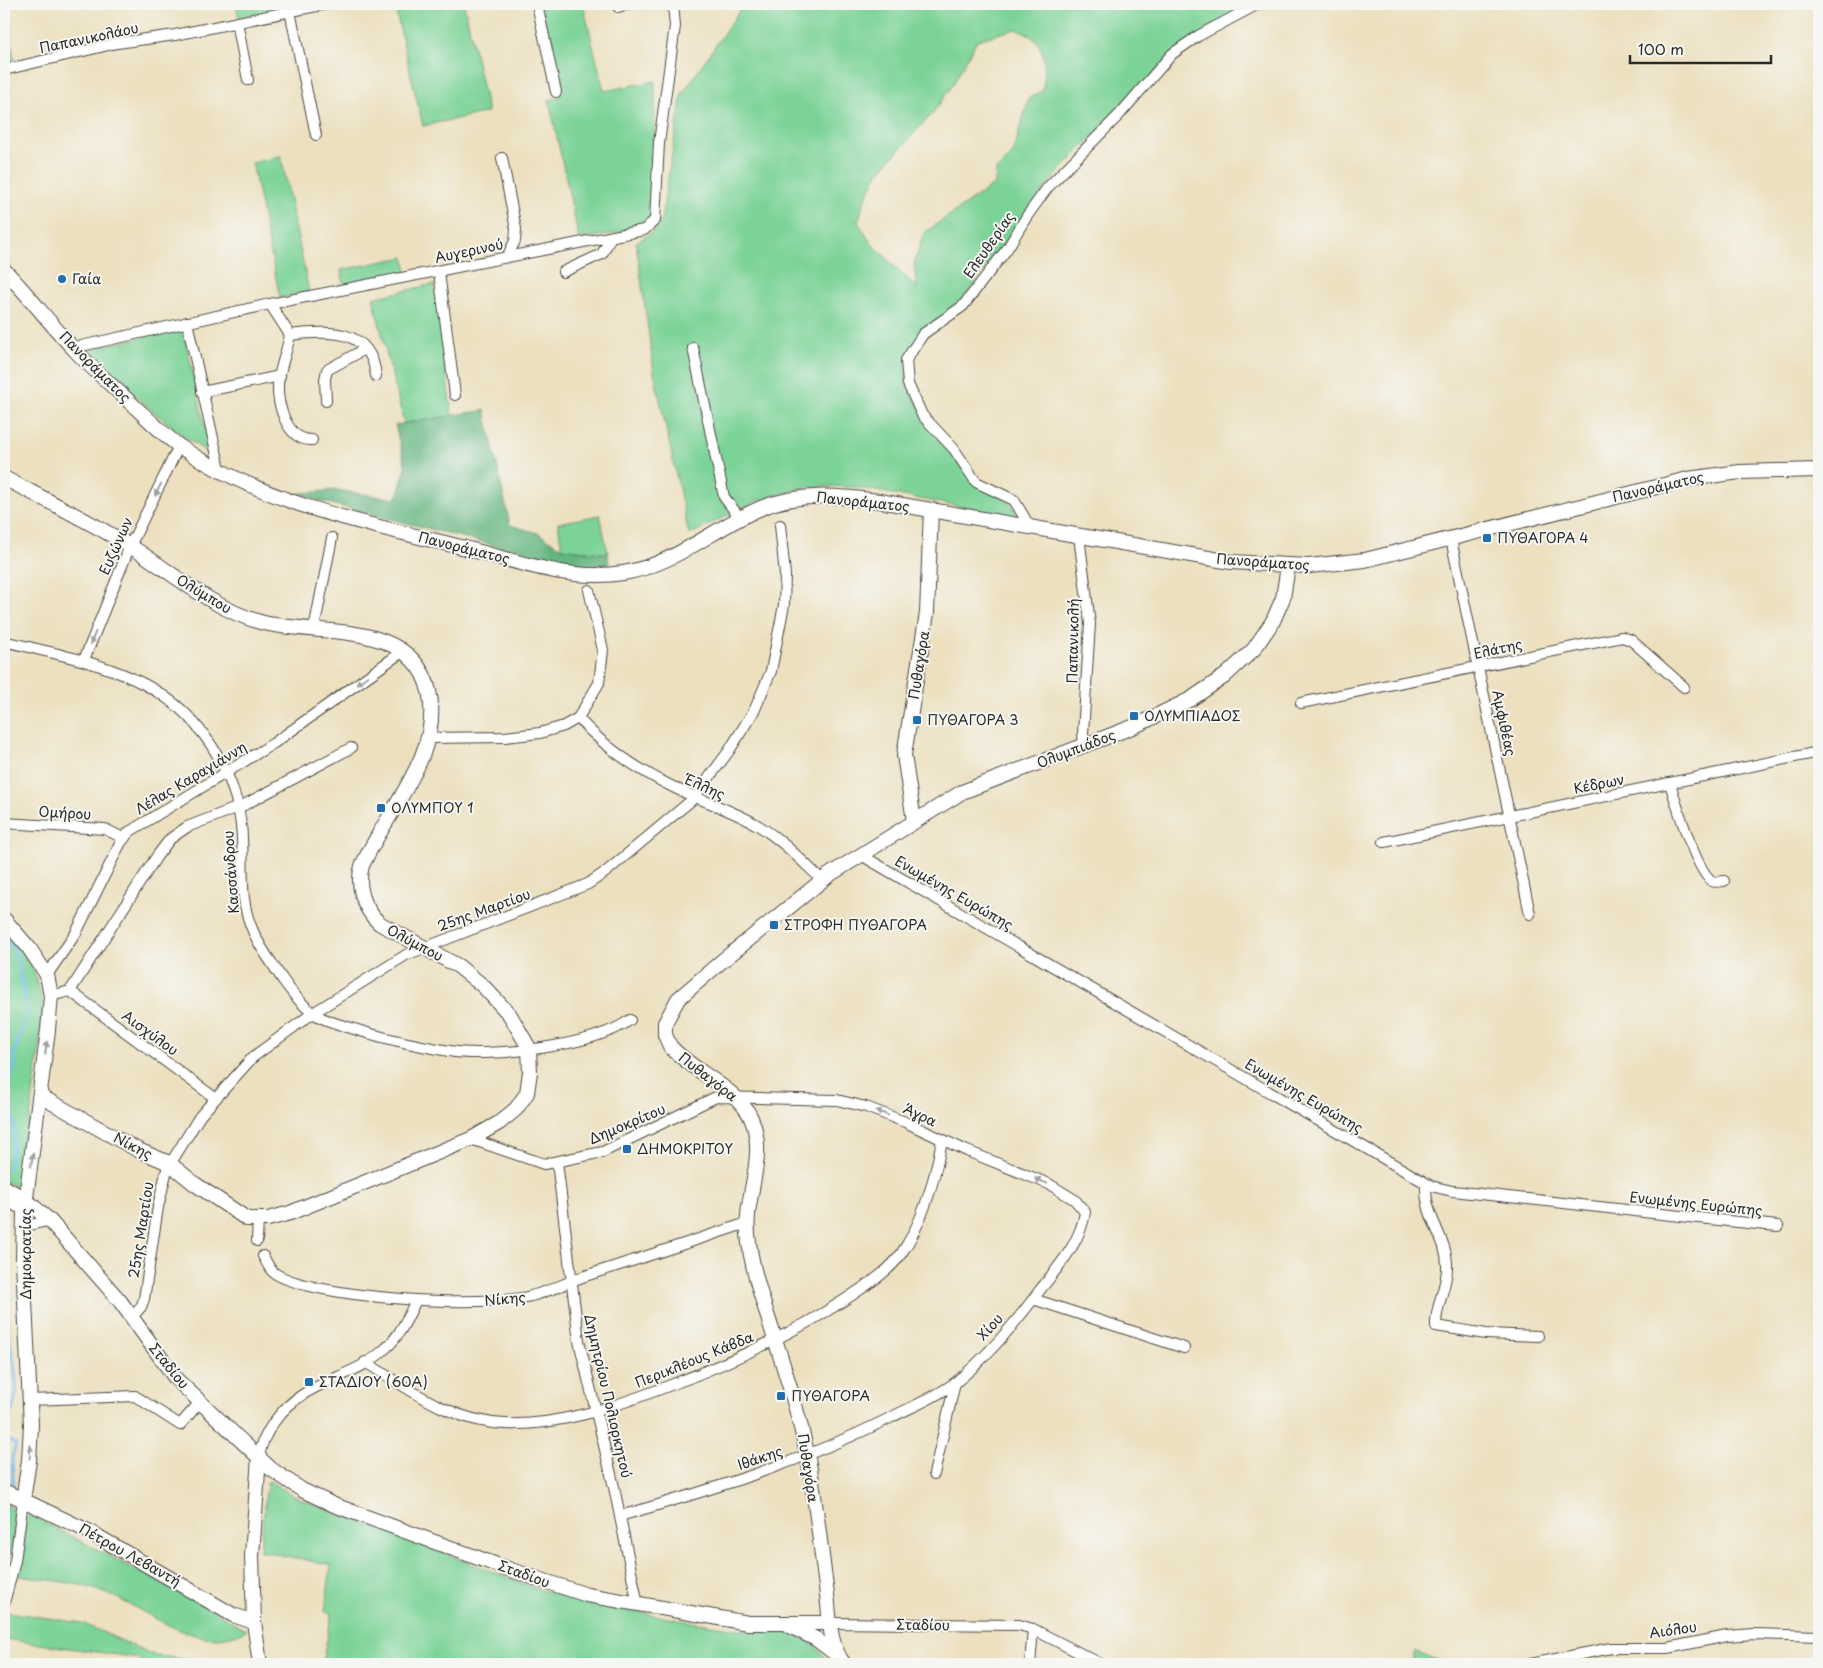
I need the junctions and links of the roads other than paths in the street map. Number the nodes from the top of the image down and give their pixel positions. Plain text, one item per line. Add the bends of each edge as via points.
1 (326, 4) edge
2 (537, 4) edge
3 (673, 4) edge
4 (1258, 4) edge
5 (290, 11) junction
6 (237, 22) junction
7 (4, 70) edge
8 (248, 80) dead end
9 (556, 92) dead end
10 (316, 136) dead end
11 (502, 158) dead end
12 (611, 237) junction
13 (507, 257) junction
14 (4, 270) edge
15 (439, 272) junction
16 (563, 272) dead end
17 (270, 304) junction
18 (187, 322) junction
19 (290, 334) junction
20 (72, 348) junction
21 (693, 348) dead end
22 (365, 349) junction
23 (280, 376) junction
24 (376, 376) dead end
25 (202, 392) junction
26 (455, 395) dead end
27 (326, 402) dead end
28 (312, 440) dead end
29 (179, 446) junction
30 (220, 469) junction
31 (1819, 470) edge
32 (4, 478) edge
33 (931, 510) junction
34 (740, 518) junction
35 (780, 525) dead end
36 (1030, 527) junction
37 (1079, 536) junction
38 (332, 538) dead end
39 (1451, 539) junction
40 (130, 546) junction
41 (1288, 566) junction
42 (589, 590) dead end
43 (314, 629) junction
44 (4, 641) edge
45 (402, 652) junction
46 (84, 660) junction
47 (1478, 667) junction
48 (1684, 687) dead end
49 (1301, 703) dead end
50 (578, 718) junction
51 (429, 738) junction
52 (1084, 747) junction
53 (351, 748) dead end
54 (1819, 752) edge
55 (226, 773) junction
56 (1670, 783) junction
57 (696, 796) junction
58 (238, 808) junction
59 (1509, 815) junction
60 (914, 821) junction
61 (4, 824) edge
62 (123, 838) junction
63 (1384, 842) dead end
64 (861, 855) junction
65 (822, 880) junction
66 (1724, 881) dead end
67 (1530, 914) dead end
68 (4, 919) edge
69 (423, 947) junction
70 (47, 975) junction
71 (70, 991) junction
72 (51, 996) junction
73 (313, 1013) junction
74 (630, 1020) dead end
75 (529, 1048) junction
76 (40, 1096) junction
77 (733, 1097) junction
78 (215, 1098) junction
79 (471, 1138) junction
80 (942, 1140) junction
81 (557, 1162) junction
82 (169, 1163) junction
83 (1426, 1184) junction
84 (4, 1187) edge
85 (4, 1198) edge
86 (25, 1203) junction
87 (1082, 1207) joint
88 (253, 1219) junction
89 (42, 1222) junction
90 (747, 1223) junction
91 (1778, 1226) dead end
92 (23, 1232) junction
93 (59, 1234) junction
94 (257, 1241) dead end
95 (263, 1256) dead end
96 (571, 1281) junction
97 (1034, 1299) junction
98 (416, 1300) junction
99 (132, 1317) junction
100 (1538, 1336) dead end
101 (776, 1341) junction
102 (1184, 1348) dead end
103 (365, 1362) junction
104 (955, 1383) junction
105 (30, 1400) junction
106 (200, 1402) junction
107 (594, 1411) junction
108 (807, 1456) junction
109 (259, 1457) junction
110 (934, 1474) dead end
111 (4, 1491) edge
112 (23, 1500) junction
113 (620, 1516) junction
114 (4, 1603) edge
115 (638, 1605) junction
116 (254, 1622) junction
117 (781, 1623) junction
118 (829, 1623) junction
119 (1033, 1630) junction
120 (1819, 1636) edge
121 (840, 1660) edge
122 (260, 1664) edge
123 (1030, 1664) edge
124 (1101, 1664) edge
125 (1531, 1664) edge

1 - 5 street, Παπανικολάου
2 - 9 street
3 - 12 street, Αυγερινού via 675,26 659,143 655,220 644,230
4 - 36 street, Ελευθερίας via 1172,54 1120,114 1048,187 1007,249 963,306 923,334 906,360 908,384 922,415 954,449 976,482 1014,500
5 - 6 street, Παπανικολάου
5 - 10 street
6 - 7 street, Παπανικολάου via 175,36 117,43
6 - 8 street
11 - 13 street via 516,229 515,241
12 - 13 street, Αυγερινού
12 - 16 street via 602,254
13 - 15 street, Αυγερινού
14 - 20 street, Πανοράματος
15 - 17 street, Αυγερινού
15 - 26 street
17 - 18 street, Αυγερινού
17 - 19 street
18 - 20 street, Αυγερινού
18 - 25 street
19 - 22 street via 349,335 362,343
19 - 23 street
20 - 29 street, Πανοράματος
21 - 34 street via 724,497
22 - 24 street via 375,362
22 - 27 street via 327,370
23 - 25 street
23 - 28 street via 279,396 288,426 295,435
25 - 30 street
29 - 30 street, Πανοράματος
29 -> 40 street, Ευζώνων
30 - 34 street, Πανοράματος via 288,501 343,518 537,567 582,575 622,573 655,565
31 - 39 street, Πανοράματος via 1740,472 1688,479
32 - 40 street, Ολύμπου
33 - 34 street, Πανοράματος via 861,499 815,496 777,502
33 - 36 street, Πανοράματος
33 - 60 street, Πυθαγόρα via 927,613 904,756
35 - 57 street, 25ης Μαρτίου via 785,597 771,671 750,718
36 - 37 street, Πανοράματος
37 - 41 street, Πανοράματος via 1224,561
37 - 52 street, Παπανικολή via 1090,618
38 - 43 street
39 - 41 street, Πανοράματος via 1349,563
39 - 47 street, Αμφιθέας
40 - 43 street, Ολύμπου via 210,599 244,616 276,626
40 -> 46 street, Ευζώνων
41 - 52 street, Ολυμπιάδος via 1273,622 1237,666 1184,703
42 - 50 street via 603,658 599,683
43 - 45 street, Ολύμπου via 366,635
44 - 46 street, Κασσάνδρου
45 - 51 street, Ολύμπου via 417,666 428,686 432,711
45 -> 55 street, Λέλας Καραγιάννη
46 - 55 street, Κασσάνδρου via 140,681 166,696 212,744
47 - 48 street, Ελάτης via 1626,637
47 - 49 street, Ελάτης
47 - 59 street, Αμφιθέας
50 - 51 street via 564,726 531,734
50 - 57 street, Έλλης via 595,737 633,766
51 - 69 street, Ολύμπου via 365,859 359,878 365,902 375,920
52 - 60 street, Ολυμπιάδος via 962,792
53 - 58 street
54 - 56 street, Κέδρων
55 - 58 street, Κασσάνδρου
55 - 62 street, Λέλας Καραγιάννη via 142,823
56 - 59 street, Κέδρων
56 - 66 street via 1699,861 1711,880
57 - 65 street, Έλλης via 758,825
57 - 69 street, 25ης Μαρτίου via 588,884
58 - 71 street via 193,824 166,843
58 - 73 street, Κασσάνδρου via 244,900 252,932 280,976
59 - 63 street, Κέδρων
59 - 67 street, Αμφιθέας
60 - 64 street, Πυθαγόρα
61 - 62 street, Ομήρου via 105,829
62 - 70 street, Λέλας Καραγιάννη via 76,933
64 - 65 street, Πυθαγόρα
64 - 83 street, Ενωμένης Ευρώπης
65 - 77 street, Πυθαγόρα via 688,990 673,1005 667,1018 665,1035 670,1046
68 - 70 street, Δημοκρατίας
69 - 73 street, 25ης Μαρτίου via 396,960
69 - 75 street, Ολύμπου via 458,966 483,986 510,1015
70 - 72 street, Δημοκρατίας
71 - 72 street
71 - 78 street, Αισχύλου
76 -> 72 street, Δημοκρατίας
73 - 75 street, Κασσάνδρου via 381,1038 443,1050 474,1054
73 - 78 street, 25ης Μαρτίου via 258,1052
74 - 75 street, Κασσάνδρου via 583,1040
75 - 79 street, Ολύμπου via 528,1093 516,1109
76 - 82 street, Νίκης via 138,1150
86 -> 76 street, Δημοκρατίας
80 -> 77 street, Άγρα via 866,1107 837,1100
77 - 81 street, Δημοκρίτου via 709,1099 603,1152
77 - 90 street, Πυθαγόρα via 750,1114 757,1139
78 - 82 street, 25ης Μαρτίου via 189,1130
79 - 81 street, Δημοκρίτου via 544,1164
79 - 88 street, Ολύμπου via 290,1213
87 -> 80 street, Άγρα via 1050,1184
80 - 101 street, Περικλέους Κάβδα via 928,1197 901,1254 880,1276
81 - 96 street, Δημητρίου Πολιορκητού
82 - 88 street, Νίκης via 191,1181
82 - 99 street, 25ης Μαρτίου via 163,1180 144,1298
83 - 91 street, Ενωμένης Ευρώπης via 1452,1191
83 - 100 street via 1427,1208 1448,1267 1436,1326 1486,1334
84 - 86 street, Σταδίου
85 - 86 street, Σταδίου
86 - 89 street, Σταδίου
86 - 92 street, Δημοκρατίας
86 - 93 street, Σταδίου via 43,1214
87 - 97 street, Χίου via 1083,1223 1075,1241
88 - 94 street
89 - 92 street via 30,1225
89 - 93 street, Σταδίου
90 - 96 street, Νίκης
90 - 101 street, Πυθαγόρα via 755,1272
92 - 105 street, Δημοκρατίας
93 - 99 street, Σταδίου
95 - 98 street, Νίκης via 272,1271 312,1288
96 - 98 street, Νίκης via 533,1296 504,1301
96 - 107 street, Δημητρίου Πολιορκητού via 579,1341
97 - 102 street
97 - 104 street, Χίου
98 - 103 street via 392,1342
99 - 106 street, Σταδίου via 169,1371
101 - 107 street, Περικλέους Κάβδα via 720,1366
101 - 108 street, Πυθαγόρα via 800,1419
103 - 107 street, Περικλέους Κάβδα via 437,1406 465,1418 513,1424 545,1422
103 - 109 street via 319,1384 290,1403 266,1435
104 - 108 street, Ιθάκης
104 - 110 street
105 - 106 street via 135,1396 180,1425
112 -> 105 street, Δημοκρατίας via 30,1450
106 - 109 street, Σταδίου
107 - 113 street, Δημητρίου Πολιορκητού
108 - 113 street, Ιθάκης via 711,1490
108 - 118 street, Πυθαγόρα
109 - 115 street, Σταδίου via 295,1485 334,1504 551,1585
109 - 116 street via 252,1556
111 - 112 street, Πέτρου Λεβαντή
112 - 114 street, Δημοκρατίας via 15,1561
112 - 116 street, Πέτρου Λεβαντή via 90,1532 233,1615
113 - 115 street, Δημητρίου Πολιορκητού
115 - 117 street, Σταδίου via 748,1623
116 - 122 street
117 - 118 street, Σταδίου
117 - 121 street via 800,1629
118 - 119 street, Σταδίου via 1019,1625
118 - 121 street, Πυθαγόρα
119 - 123 street
119 - 124 street, Σταδίου
120 - 125 street, Αιόλου via 1727,1636 1668,1648 1611,1648

